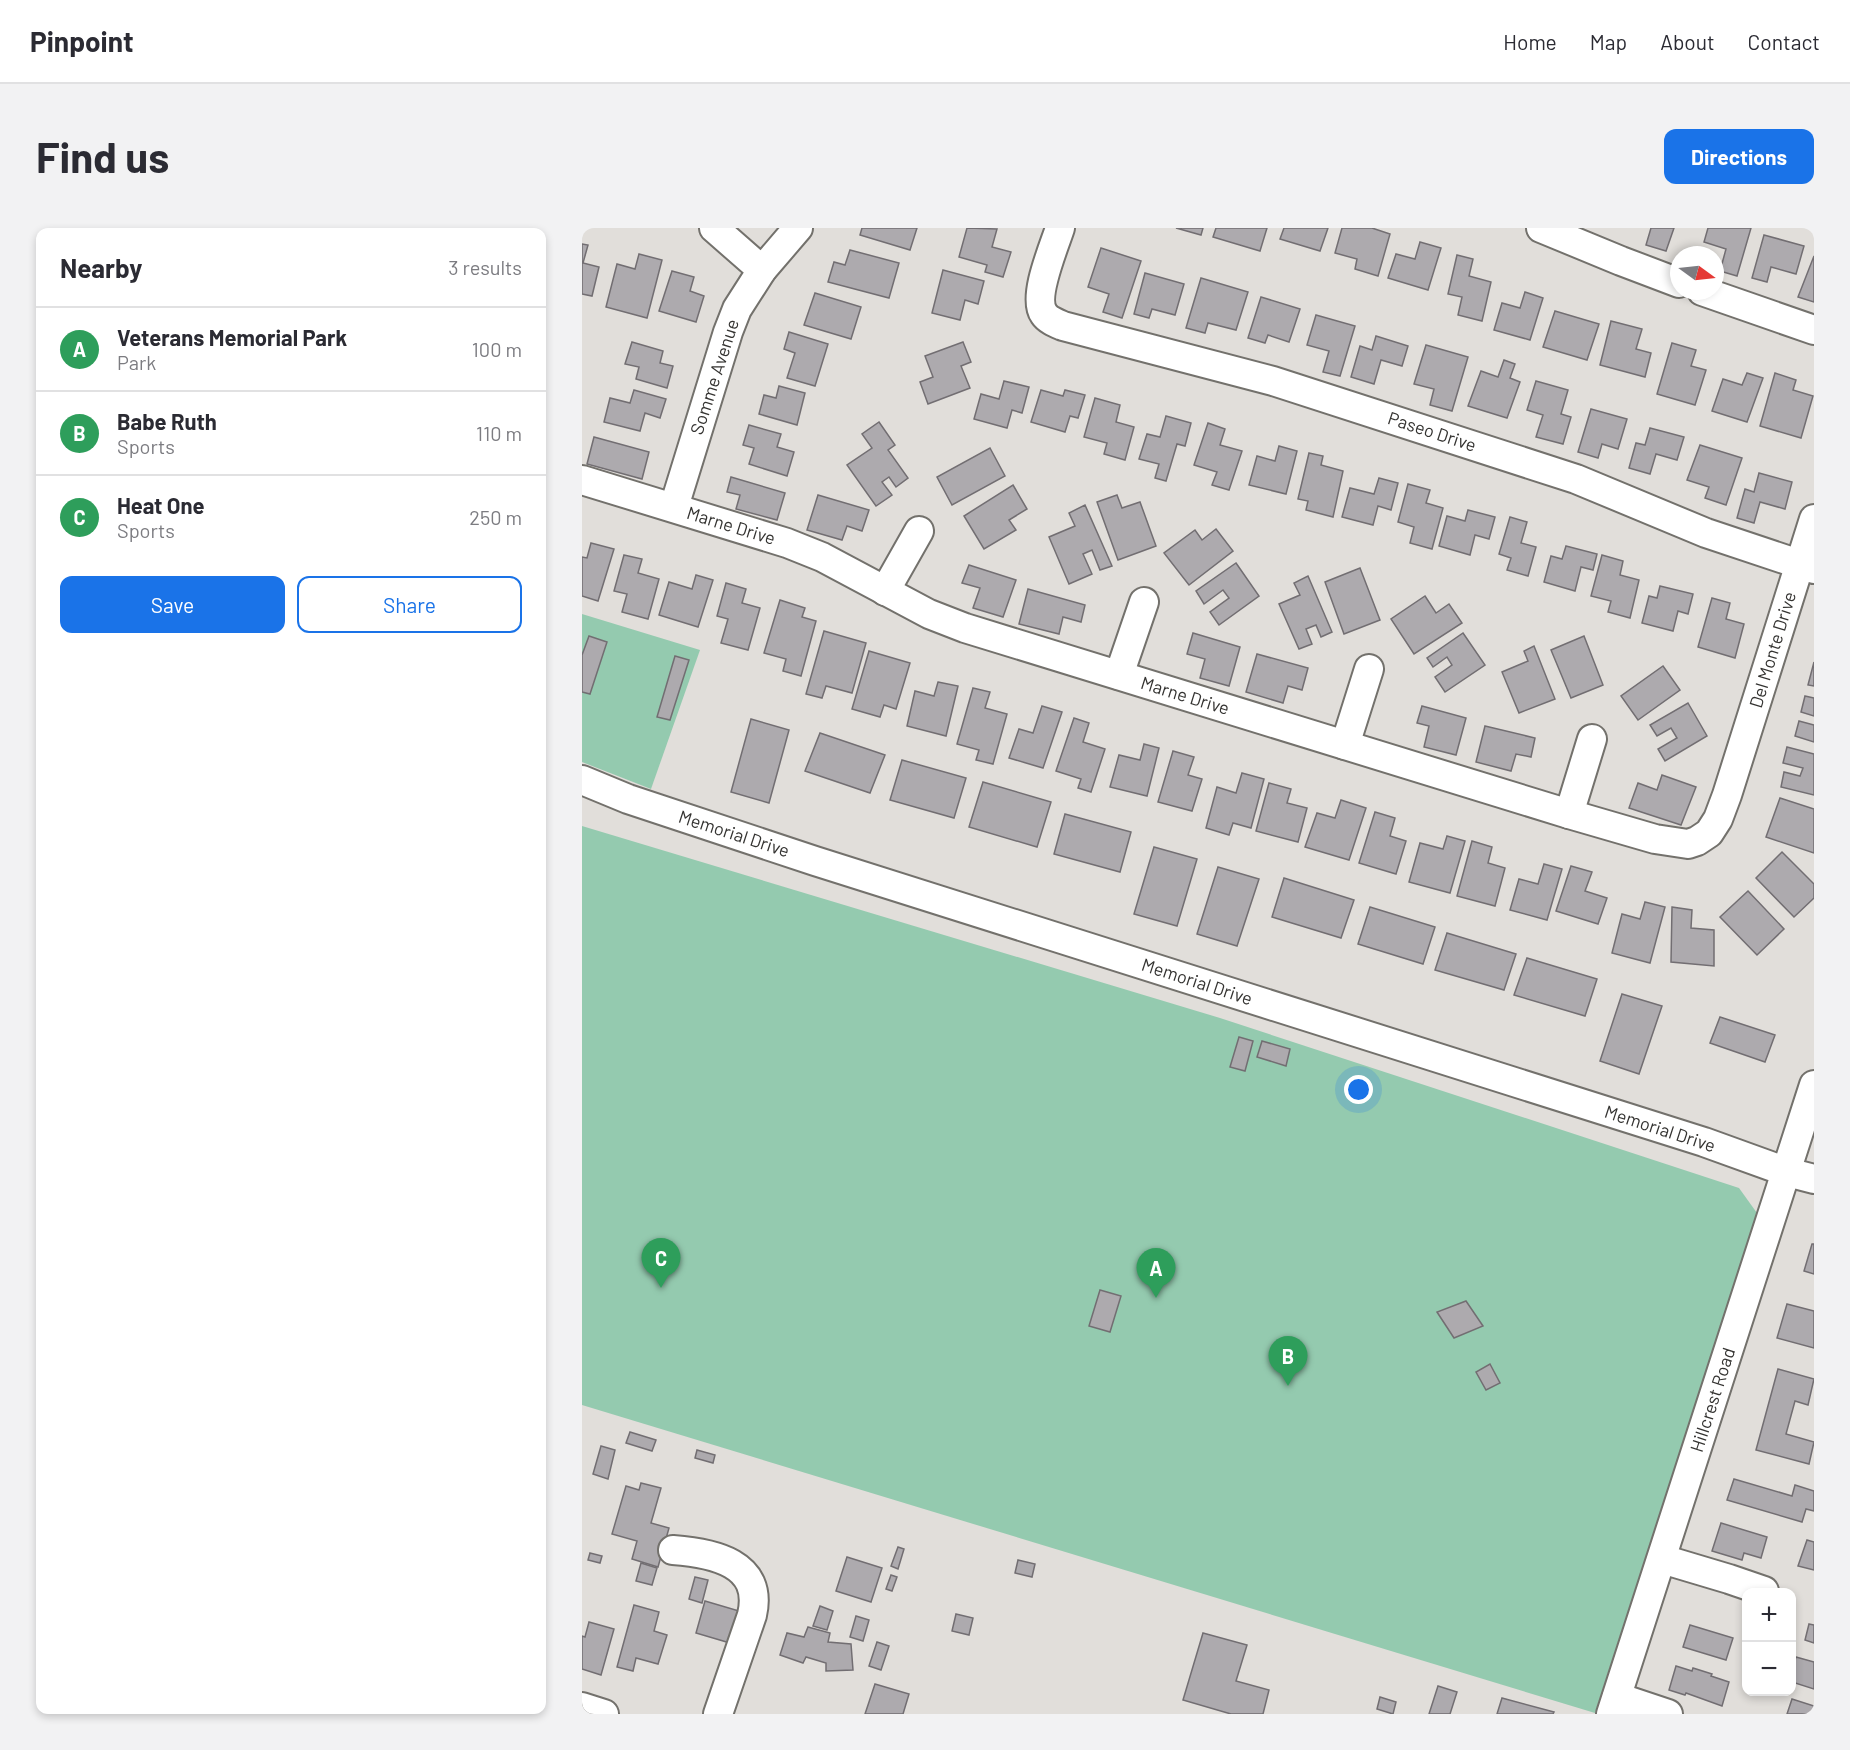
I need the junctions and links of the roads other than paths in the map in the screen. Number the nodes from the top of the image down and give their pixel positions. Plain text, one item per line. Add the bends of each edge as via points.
1 (714, 228) edge
2 (798, 228) edge
3 (1060, 228) edge
4 (1541, 228) edge
5 (762, 270) junction
6 (1670, 280) edge
7 (1724, 299) edge
8 (1814, 330) edge
9 (582, 480) edge
10 (674, 507) junction
11 (1814, 519) edge
12 (919, 531) dead end
13 (1807, 567) edge
14 (885, 591) junction
15 (1144, 602) dead end
16 (1369, 669) dead end
17 (1119, 675) junction
18 (1592, 739) dead end
19 (1345, 745) junction
20 (1742, 747) joint
21 (582, 780) edge
22 (1569, 814) junction
23 (1814, 1084) edge
24 (1787, 1172) junction
25 (1814, 1179) edge
26 (673, 1550) dead end
27 (1662, 1559) junction
28 (1753, 1588) edge
29 (1614, 1706) edge
30 (582, 1707) edge
31 (604, 1714) edge
32 (718, 1714) edge
33 (1668, 1714) edge

1 - 5 street
2 - 5 street, Somme Avenue
3 - 13 street, Paseo Drive via 1041,291 1041,308 1048,319 1063,326 1273,381 1576,478 1706,533
4 - 6 street
5 - 10 street, Somme Avenue via 737,309 728,332
7 - 8 street
9 - 10 street, Marne Drive
10 - 14 street, Marne Drive via 787,543
11 - 13 street, Del Monte Drive
12 - 14 street
13 - 20 street, Del Monte Drive
14 - 17 street, Marne Drive via 965,628
15 - 17 street
16 - 19 street
17 - 19 street, Marne Drive
18 - 22 street
19 - 22 street, Marne Drive
20 - 22 street, Marne Drive via 1718,819 1709,833 1697,841 1679,844 1655,840
21 - 24 street, Memorial Drive via 815,861 1704,1142
23 - 24 street, Hillcrest Road
24 - 25 street, Memorial Drive
24 - 27 street, Hillcrest Road
26 - 32 street via 718,1558 738,1568 754,1588 752,1615
27 - 28 street
27 - 29 street, Hillcrest Road
29 - 33 street
30 - 31 street

